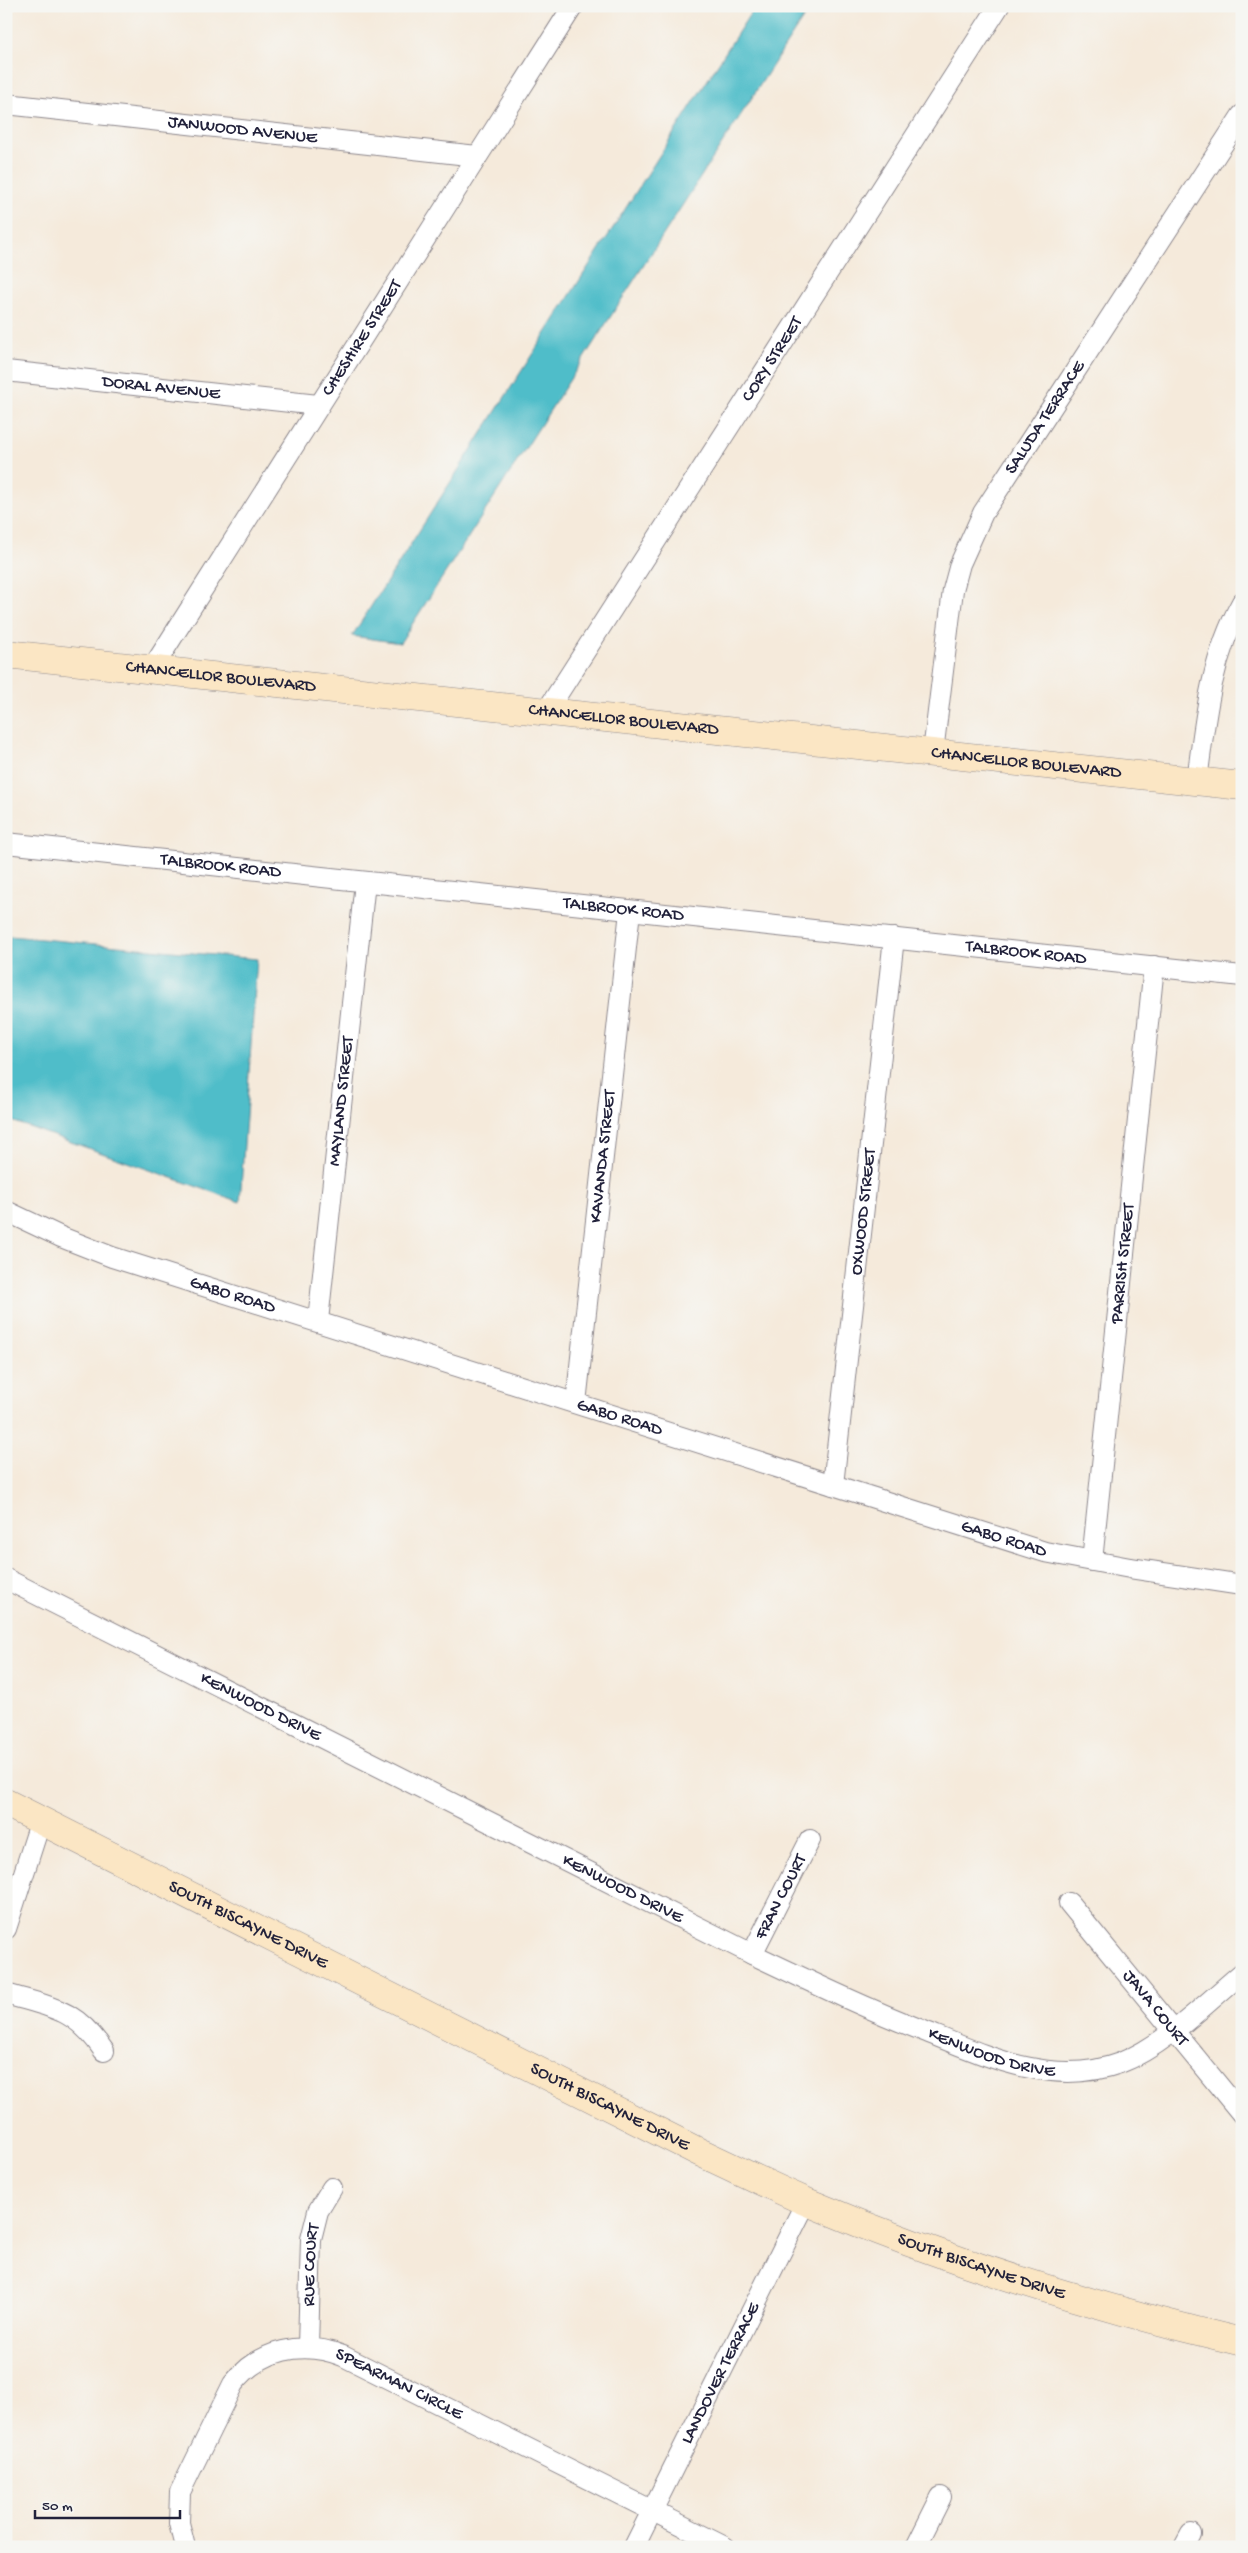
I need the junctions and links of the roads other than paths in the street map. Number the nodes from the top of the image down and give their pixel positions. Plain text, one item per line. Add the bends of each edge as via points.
1 (573, 6) edge
2 (999, 6) edge
3 (6, 104) edge
4 (1242, 115) edge
5 (477, 156) junction
6 (6, 371) edge
7 (318, 405) junction
8 (1242, 602) edge
9 (6, 654) edge
10 (152, 669) junction
11 (546, 712) junction
12 (934, 752) junction
13 (1197, 781) junction
14 (1242, 786) edge
15 (6, 843) edge
16 (365, 882) junction
17 (630, 911) junction
18 (894, 938) junction
19 (1154, 966) junction
20 (1242, 976) edge
21 (6, 1211) edge
22 (318, 1321) junction
23 (576, 1403) junction
24 (833, 1485) junction
25 (1092, 1561) junction
26 (6, 1579) edge
27 (1242, 1585) edge
28 (6, 1802) edge
29 (41, 1820) junction
30 (810, 1840) dead end
31 (1070, 1903) dead end
32 (6, 1929) edge
33 (752, 1954) junction
34 (1242, 1973) edge
35 (6, 1994) edge
36 (1172, 2031) junction
37 (104, 2051) dead end
38 (1242, 2114) edge
39 (332, 2188) dead end
40 (806, 2202) junction
41 (1242, 2342) edge
42 (308, 2347) junction
43 (941, 2496) dead end
44 (653, 2511) junction
45 (185, 2547) edge
46 (634, 2547) edge
47 (725, 2547) edge
48 (916, 2547) edge

1 - 5 street, CHESHIRE STREET
2 - 11 street, CORY STREET
3 - 5 street, JANWOOD AVENUE
4 - 12 street, SALUDA TERRACE via 983,513 970,538 952,590
5 - 7 street, CHESHIRE STREET
6 - 7 street, DORAL AVENUE
7 - 10 street, CHESHIRE STREET
8 - 13 street via 1215,666 1207,699
9 - 10 street, CHANCELLOR BOULEVARD
10 - 11 street, CHANCELLOR BOULEVARD
11 - 12 street, CHANCELLOR BOULEVARD
12 - 13 street, CHANCELLOR BOULEVARD
13 - 14 street, CHANCELLOR BOULEVARD
15 - 16 street, TALBROOK ROAD
16 - 17 street, TALBROOK ROAD
16 - 22 street, MAYLAND STREET
17 - 18 street, TALBROOK ROAD
17 - 23 street, KAVANDA STREET
18 - 19 street, TALBROOK ROAD
18 - 24 street, OXWOOD STREET
19 - 20 street, TALBROOK ROAD
19 - 25 street, PARRISH STREET
21 - 22 street, GABO ROAD via 112,1257
22 - 23 street, GABO ROAD
23 - 24 street, GABO ROAD
24 - 25 street, GABO ROAD via 1045,1552
25 - 27 street, GABO ROAD
26 - 33 street, KENWOOD DRIVE
28 - 29 street, SOUTH BISCAYNE DRIVE
29 - 32 street
29 - 40 street, SOUTH BISCAYNE DRIVE via 697,2151
30 - 33 street, FRAN COURT
31 - 36 street, JAVA COURT
33 - 36 street, KENWOOD DRIVE via 863,2007 997,2060 1029,2069 1068,2072 1105,2068 1136,2056
34 - 36 street, KENWOOD DRIVE
35 - 37 street via 68,2014 90,2031
36 - 38 street, JAVA COURT
39 - 42 street, RUE COURT via 318,2211 311,2239
40 - 41 street, SOUTH BISCAYNE DRIVE via 1020,2280
40 - 44 street, LANDOVER TERRACE
42 - 44 street, SPEARMAN CIRCLE via 326,2349 343,2356
42 - 45 street, SPEARMAN CIRCLE via 268,2355 233,2384 180,2492 179,2523
43 - 48 street
44 - 46 street, LANDOVER TERRACE
44 - 47 street, SPEARMAN CIRCLE

